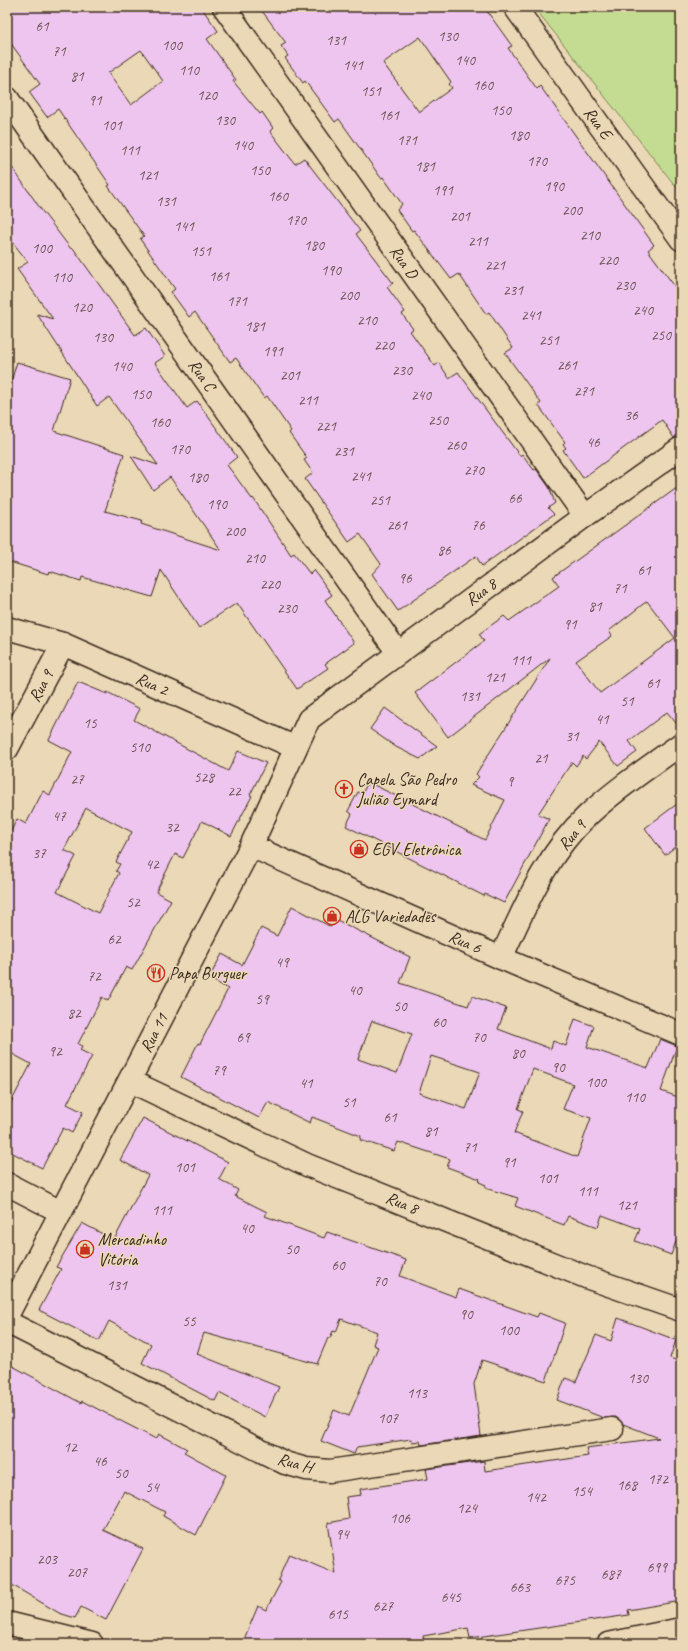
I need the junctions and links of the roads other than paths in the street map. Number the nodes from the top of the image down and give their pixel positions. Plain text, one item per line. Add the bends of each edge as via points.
1 (224, 7) edge
2 (514, 7) edge
3 (7, 98) edge
4 (681, 239) edge
5 (681, 448) edge
6 (585, 516) junction
7 (7, 628) edge
8 (63, 644) junction
9 (398, 653) junction
10 (681, 744) edge
11 (294, 747) junction
12 (7, 749) edge
13 (251, 846) junction
14 (501, 958) junction
15 (681, 1034) edge
16 (130, 1081) junction
17 (7, 1184) edge
18 (61, 1212) junction
19 (681, 1310) edge
20 (7, 1316) edge
21 (7, 1322) edge
22 (612, 1429) dead end
23 (7, 1623) edge
24 (681, 1630) edge
25 (92, 1644) edge
26 (608, 1644) edge

1 - 6 street, Rua D
2 - 4 street, Rua E
3 - 9 street, Rua C
5 - 6 street, Rua 8
6 - 9 street, Rua 8
7 - 8 street, Rua 2
8 - 11 street, Rua 2
8 - 12 street, Rua 9
9 - 11 street, Rua 8 via 309,718
10 - 14 street, Rua 9 via 615,791 586,817 559,850 531,893
11 - 13 street, Rua 11
13 - 14 street, Rua 6
13 - 16 street, Rua 11
14 - 15 street, Rua 6
16 - 18 street, Rua 11
16 - 19 street, Rua 8 via 307,1165 586,1277
17 - 18 street
18 - 20 street, Rua 11
21 - 22 street, Rua H via 285,1463 306,1468 330,1471
23 - 25 street
24 - 26 street

